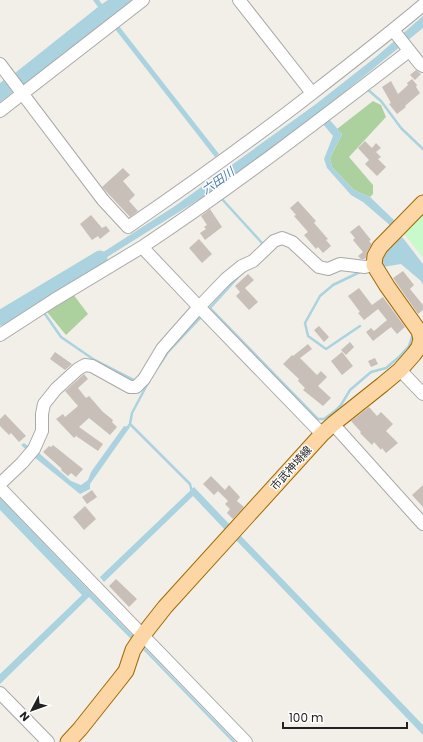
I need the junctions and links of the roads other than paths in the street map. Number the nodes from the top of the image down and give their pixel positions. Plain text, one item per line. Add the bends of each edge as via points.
1 (144, 0) edge
2 (239, 0) edge
3 (423, 5) edge
4 (393, 30) junction
5 (410, 51) junction
6 (0, 64) edge
7 (423, 66) edge
8 (312, 93) junction
9 (22, 94) junction
10 (0, 111) edge
11 (423, 203) edge
12 (142, 247) junction
13 (374, 264) junction
14 (199, 307) junction
15 (0, 335) edge
16 (400, 370) junction
17 (423, 394) edge
18 (333, 424) junction
19 (322, 434) junction
20 (0, 484) edge
21 (0, 488) edge
22 (423, 524) edge
23 (143, 635) junction
24 (0, 693) edge
25 (48, 742) edge
26 (68, 742) edge
27 (246, 742) edge

1 - 9 street
2 - 8 street
3 - 4 street
4 - 5 street
4 - 8 street
5 - 7 street
5 - 12 street via 250,172
6 - 9 street
8 - 9 street via 220,163 128,227 103,200
9 - 10 street
11 - 13 main road via 380,247
12 - 14 street
12 - 15 street
13 - 14 street via 365,267 340,264 328,269 320,267 292,242 282,238 274,241 253,261 226,279
13 - 16 main road, 市武神埼線 via 419,331 421,339 419,347
14 - 19 street
14 - 20 street via 162,349 144,379 136,387 130,387 92,366 85,365 78,369 44,404 42,431 32,451
16 - 17 street
16 - 18 main road, 市武神埼線
18 - 19 main road, 市武神埼線
18 - 22 street
19 - 23 main road, 市武神埼線 via 165,607
21 - 23 street
23 - 26 main road, 市武神埼線 via 133,650 126,670
23 - 27 street
24 - 25 street

